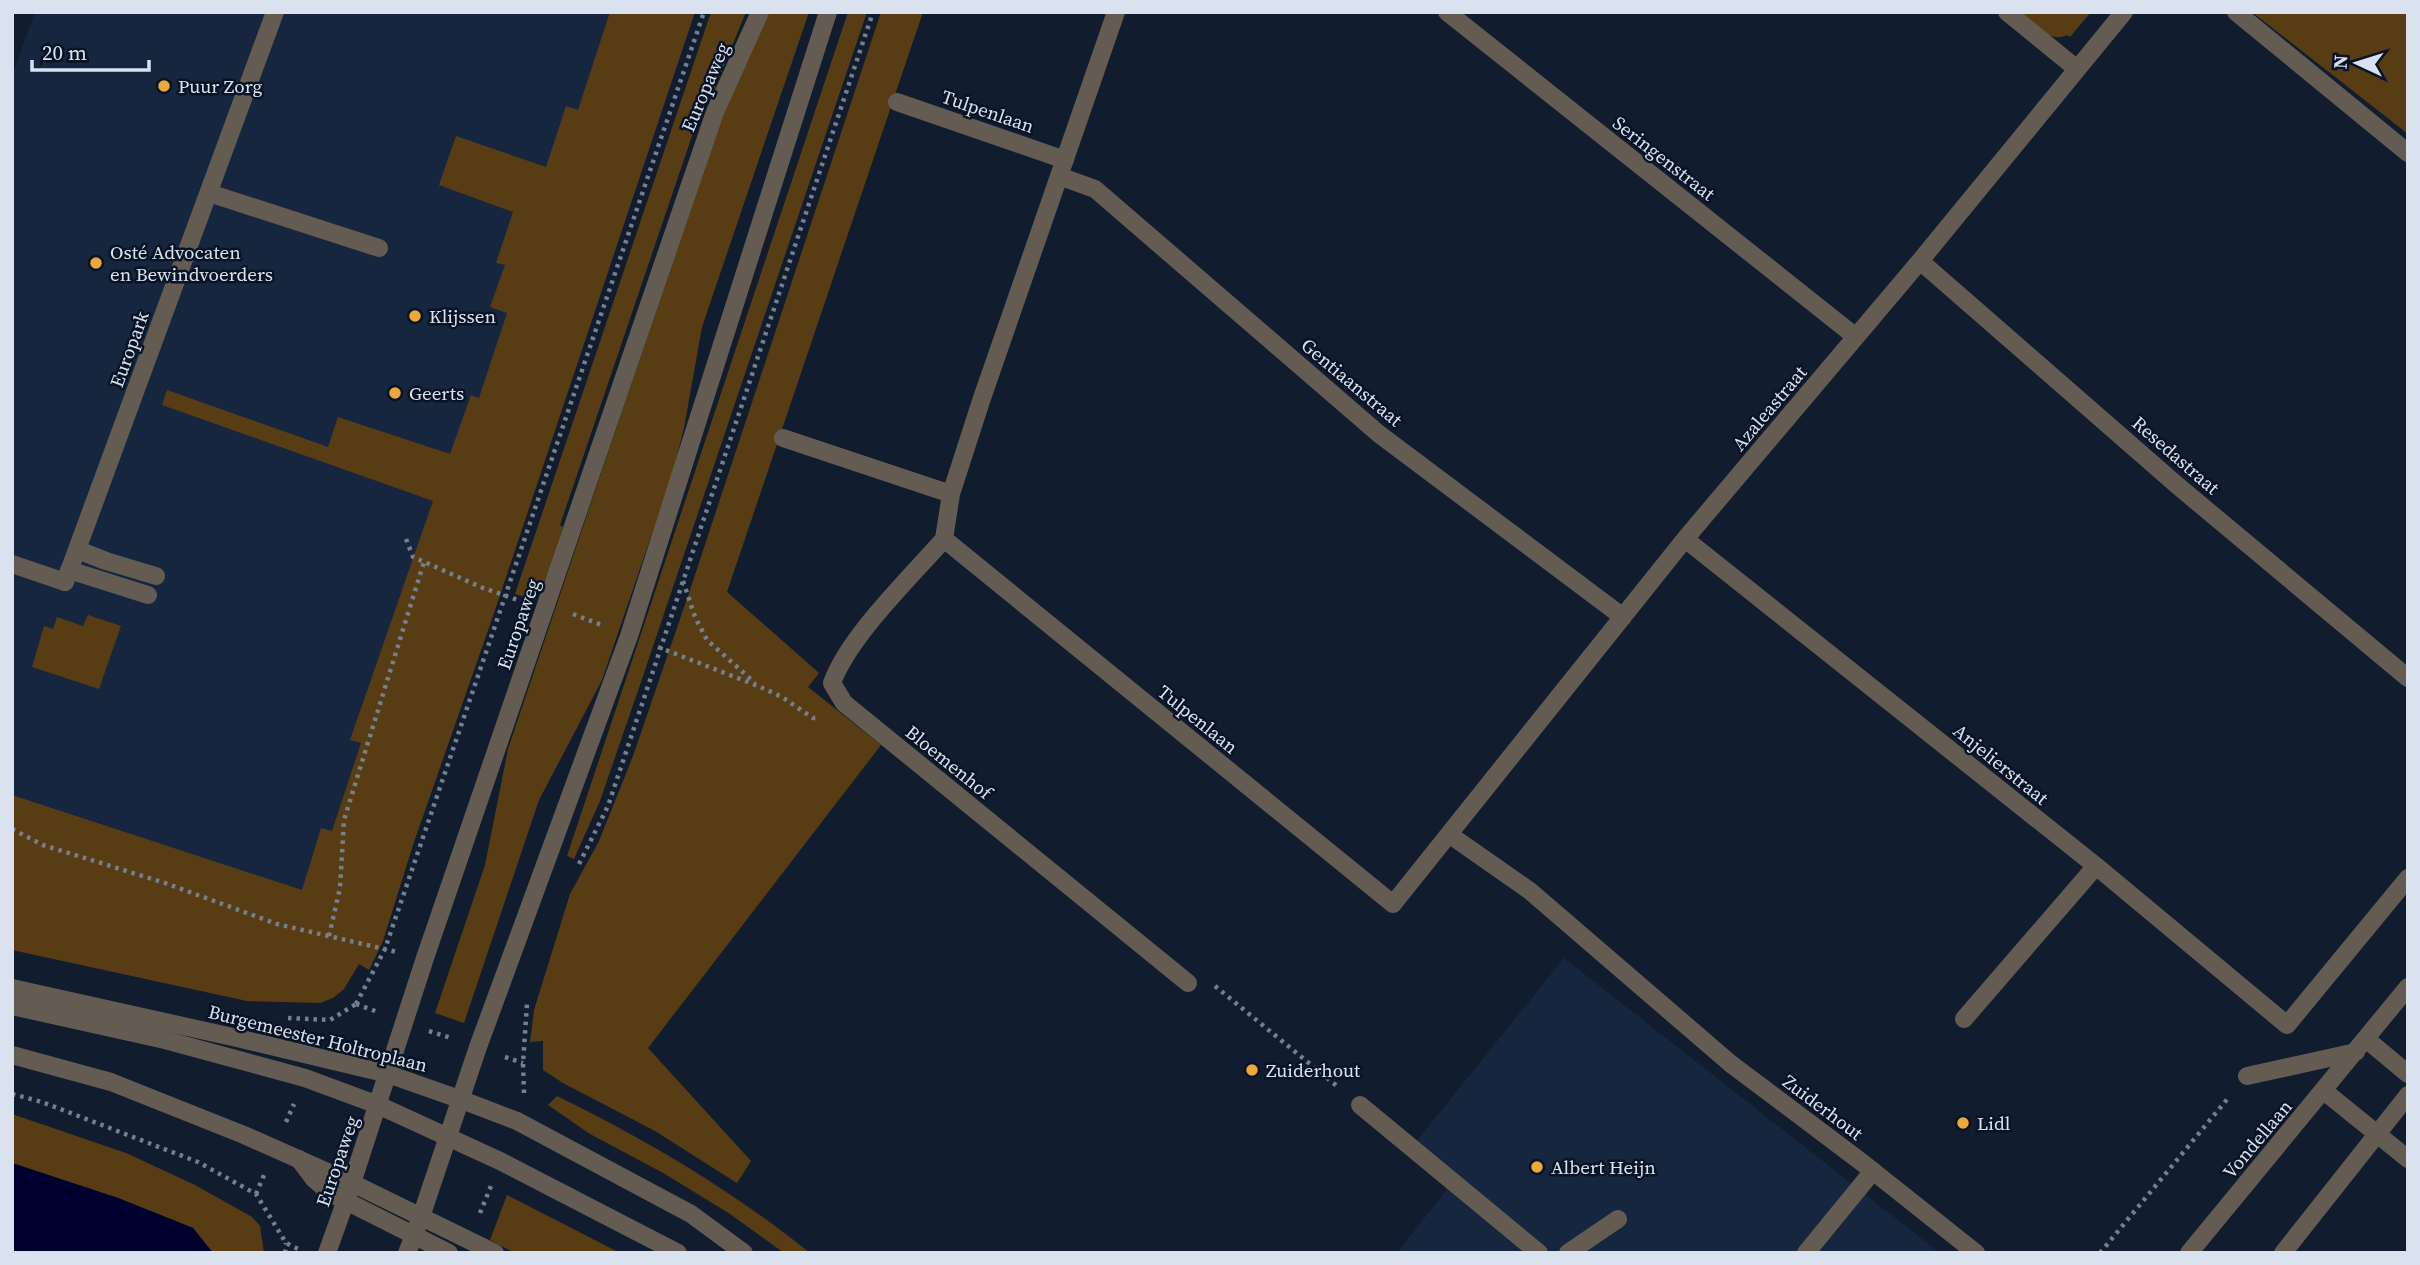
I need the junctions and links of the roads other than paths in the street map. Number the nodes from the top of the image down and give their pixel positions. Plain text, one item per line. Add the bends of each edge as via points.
1 (275, 12) edge
2 (760, 12) edge
3 (828, 12) edge
4 (1116, 12) edge
5 (1447, 12) edge
6 (2007, 12) edge
7 (2124, 12) edge
8 (2236, 12) edge
9 (2077, 69) junction
10 (897, 102) dead end
11 (2408, 153) edge
12 (1062, 168) junction
13 (209, 193) junction
14 (379, 248) dead end
15 (1920, 261) junction
16 (1856, 337) junction
17 (783, 438) dead end
18 (951, 494) junction
19 (944, 539) junction
20 (1685, 539) junction
21 (78, 550) junction
22 (12, 564) edge
23 (67, 576) junction
24 (156, 576) dead end
25 (148, 596) dead end
26 (1623, 617) junction
27 (2408, 678) edge
28 (1450, 835) junction
29 (2096, 866) junction
30 (2408, 878) edge
31 (1188, 984) dead end
32 (2408, 987) edge
33 (12, 988) edge
34 (12, 1006) edge
35 (1964, 1019) dead end
36 (2361, 1045) junction
37 (12, 1055) edge
38 (388, 1074) junction
39 (2408, 1074) edge
40 (2247, 1076) road end
41 (2324, 1091) junction
42 (2408, 1095) edge
43 (462, 1100) junction
44 (378, 1105) junction
45 (1360, 1105) road end
46 (2376, 1134) junction
47 (449, 1139) junction
48 (299, 1159) junction
49 (2408, 1159) edge
50 (1873, 1171) junction
51 (352, 1183) junction
52 (345, 1202) junction
53 (421, 1217) junction
54 (1618, 1219) dead end
55 (414, 1235) junction
56 (327, 1253) edge
57 (407, 1253) edge
58 (449, 1253) edge
59 (495, 1253) edge
60 (678, 1253) edge
61 (744, 1253) edge
62 (1539, 1253) edge
63 (1568, 1253) edge
64 (1806, 1253) edge
65 (1976, 1253) edge
66 (2189, 1253) edge
67 (2283, 1253) edge

1 - 13 street, Europark
2 - 38 street, Europaweg via 715,112
3 - 43 street via 629,636
4 - 12 street
5 - 16 street, Seringenstraat
6 - 9 street
7 - 9 street, Azaleastraat
8 - 11 street
9 - 15 street, Azaleastraat
10 - 12 street, Tulpenlaan
12 - 18 street
12 - 26 street, Gentiaanstraat via 1095,189 1379,434
13 - 14 street
13 - 21 street, Europark
15 - 16 street, Azaleastraat
15 - 27 street, Resedastraat
16 - 20 street, Azaleastraat
17 - 18 street
18 - 19 street
19 - 28 street, Tulpenlaan via 1393,904
19 - 31 street, Bloemenhof via 861,635 832,683 844,704
20 - 26 street, Azaleastraat
20 - 29 street, Anjelierstraat
21 - 23 street, Europark
21 - 24 street
22 - 23 street
23 - 25 street
26 - 28 street, Azaleastraat
28 - 50 street, Zuiderhout via 1530,891 1731,1064
29 - 30 street, Anjelierstraat via 2287,1025
29 - 35 street
32 - 36 street, Vondellaan
33 - 38 street, Burgemeester Holtroplaan
34 - 44 street, Burgemeester Holtroplaan via 165,1040 305,1078
36 - 39 street
36 - 40 street, Vondellaan
36 - 41 street, Vondellaan
37 - 48 street via 111,1082
38 - 43 street, Burgemeester Holtroplaan
38 - 44 street, Europaweg
41 - 46 street
41 - 66 street, Vondellaan
42 - 46 street
43 - 47 street
43 - 61 street, Burgemeester Holtroplaan via 517,1121 680,1208
44 - 47 street, Burgemeester Holtroplaan
44 - 51 street, Europaweg
45 - 62 street
46 - 49 street
46 - 67 street
47 - 53 street
47 - 60 street, Burgemeester Holtroplaan
48 - 51 street
48 - 52 street via 314,1179
50 - 64 street
50 - 65 street, Zuiderhout
51 - 52 street, Europaweg
51 - 53 street
52 - 55 street
52 - 56 street, Europaweg
53 - 55 street
53 - 59 street
54 - 63 street
55 - 57 street
55 - 58 street

